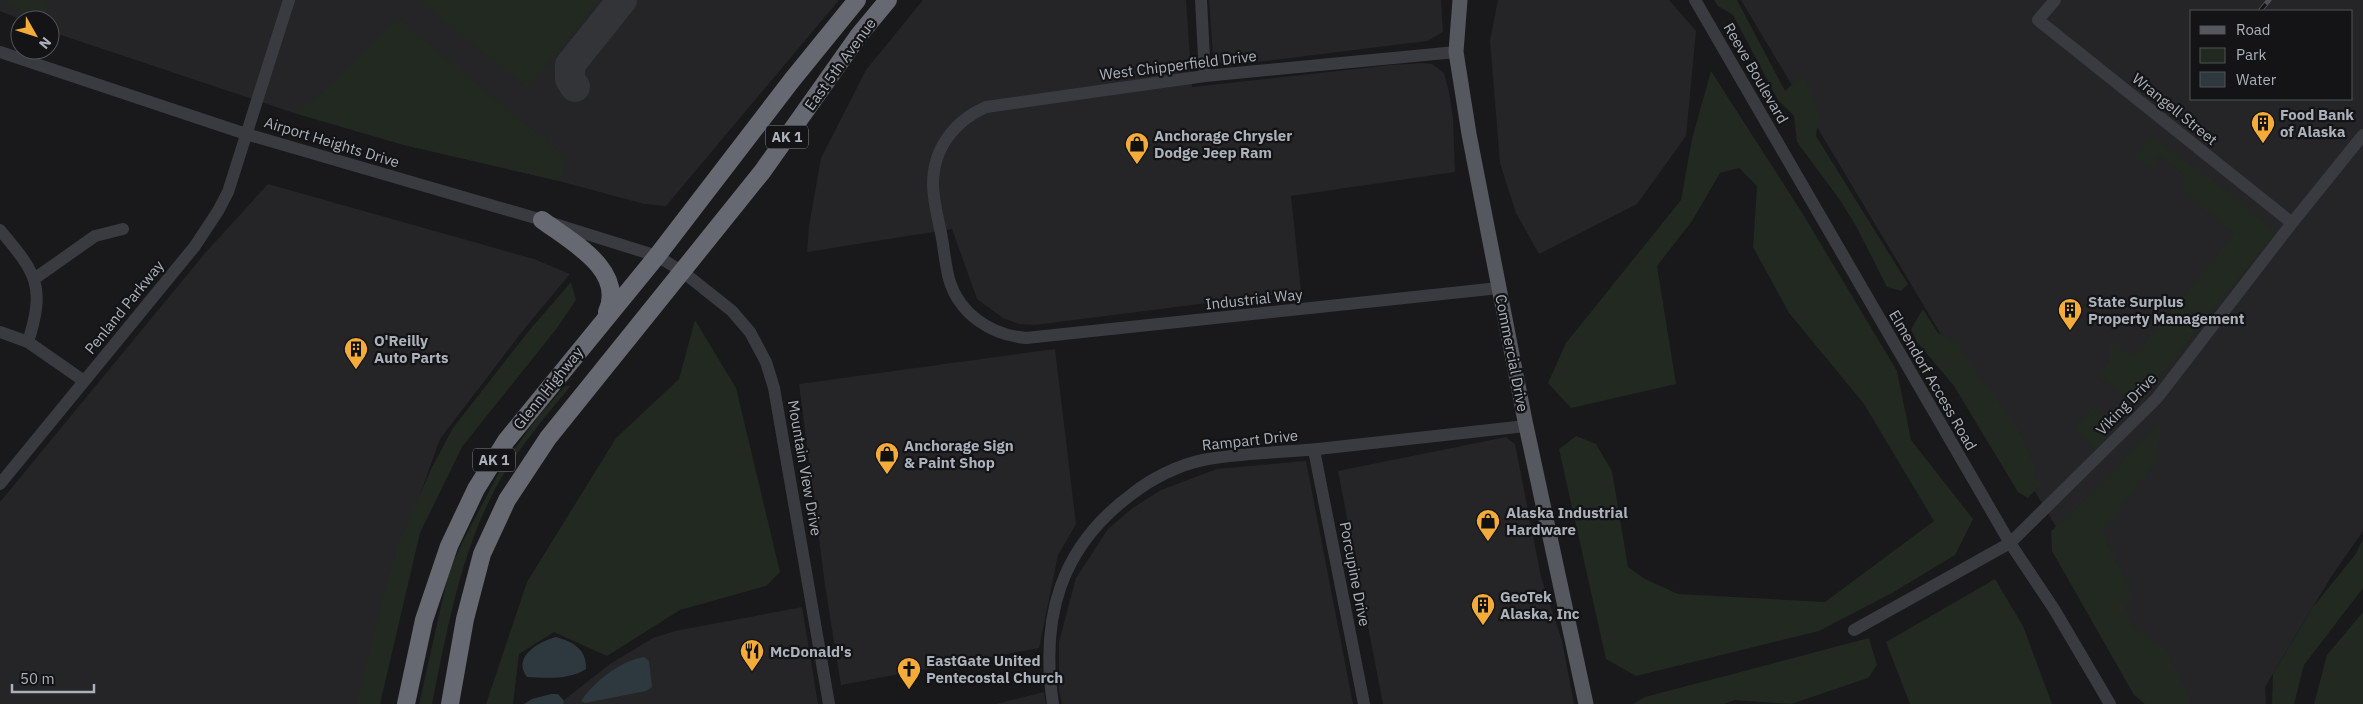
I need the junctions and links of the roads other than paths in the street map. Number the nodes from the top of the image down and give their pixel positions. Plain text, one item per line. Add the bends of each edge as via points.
1 (289, 0) edge
2 (857, 0) edge
3 (888, 0) edge
4 (1201, 0) edge
5 (1460, 0) edge
6 (1695, 0) edge
7 (2054, 0) edge
8 (0, 52) edge
9 (1456, 52) junction
10 (1205, 76) junction
11 (246, 134) junction
12 (2363, 135) edge
13 (1790, 163) joint
14 (542, 220) junction
15 (2292, 223) junction
16 (123, 229) dead end
17 (0, 230) edge
18 (657, 256) junction
19 (683, 272) junction
20 (34, 279) junction
21 (1499, 288) junction
22 (604, 319) junction
23 (0, 332) edge
24 (1012, 337) joint
25 (28, 342) junction
26 (84, 381) junction
27 (1526, 426) junction
28 (1314, 450) junction
29 (0, 484) edge
30 (2010, 543) junction
31 (1854, 630) dead end
32 (406, 704) edge
33 (450, 704) edge
34 (829, 704) edge
35 (1052, 704) edge
36 (1364, 704) edge
37 (1586, 704) edge
38 (2110, 704) edge

1 - 11 street, Penland Parkway
2 - 18 highway, East 5th Avenue / AK 1
3 - 19 highway, East 5th Avenue / AK 1 via 859,35 762,172
4 - 10 street
5 - 9 main road, Commercial Drive
6 - 13 street, Reeve Boulevard
7 - 15 street, Wrangell Street via 2038,20
8 - 11 street, Airport Heights Drive
9 - 10 street, West Chipperfield Drive
9 - 21 main road, Commercial Drive
10 - 24 street, West Chipperfield Drive via 986,107 973,112 952,131 942,145 934,167 933,186 949,278 960,301 976,319
11 - 14 street, Airport Heights Drive
11 - 26 street, Penland Parkway via 228,192 218,211 195,246
12 - 15 street, Viking Drive
13 - 30 street, Elmendorf Access Road
14 - 18 street, Airport Heights Drive
14 - 22 highway via 602,269 612,292
15 - 30 street, Viking Drive via 2157,398
16 - 20 street via 95,236
17 - 20 street via 28,264
18 - 19 street, Mountain View Drive
18 - 22 highway, Glenn Highway / AK 1
19 - 33 highway, Glenn Highway / AK 1 via 548,438 507,500 482,554 464,619
19 - 34 street, Mountain View Drive via 732,311 750,332 766,362 774,388
20 - 25 street via 36,317
21 - 24 street, Industrial Way via 1091,333
21 - 27 main road, Commercial Drive
22 - 32 highway, Glenn Highway / AK 1 via 506,441 476,489 449,546 424,620
23 - 25 street
25 - 26 street
26 - 29 street, Penland Parkway
27 - 28 street, Rampart Drive
27 - 37 main road, Commercial Drive
28 - 35 street, Rampart Drive via 1202,460 1145,484 1112,510 1072,557 1059,588 1051,616 1049,646
28 - 36 street, Porcupine Drive
30 - 31 street, Viking Drive
30 - 38 street, Elmendorf Access Road via 2054,609

